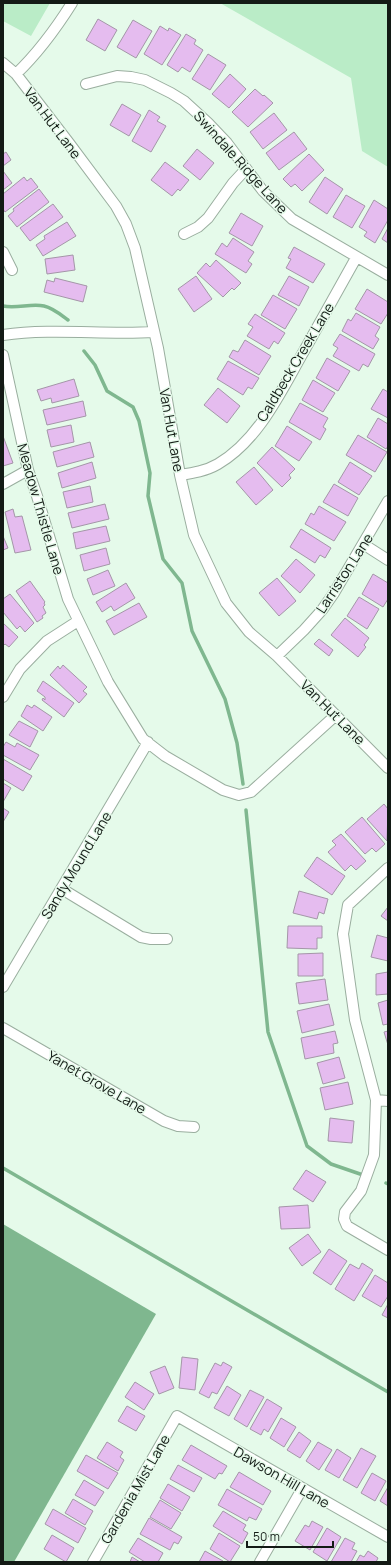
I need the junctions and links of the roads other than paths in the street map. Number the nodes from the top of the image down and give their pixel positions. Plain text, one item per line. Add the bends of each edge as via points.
1 (72, 3) edge
2 (3, 63) edge
3 (16, 74) junction
4 (86, 84) dead end
5 (246, 169) junction
6 (184, 234) dead end
7 (3, 252) edge
8 (356, 258) junction
9 (12, 270) dead end
10 (388, 276) edge
11 (154, 332) junction
12 (3, 335) edge
13 (3, 355) edge
14 (28, 470) junction
15 (180, 476) junction
16 (3, 484) edge
17 (388, 501) edge
18 (363, 544) junction
19 (388, 560) edge
20 (78, 621) junction
21 (277, 656) junction
22 (3, 697) edge
23 (336, 715) junction
24 (148, 742) junction
25 (388, 768) edge
26 (388, 868) edge
27 (62, 889) junction
28 (167, 939) dead end
29 (3, 987) edge
30 (3, 1028) edge
31 (376, 1100) junction
32 (388, 1101) edge
33 (194, 1128) dead end
34 (388, 1250) edge
35 (178, 1416) joint
36 (302, 1489) junction
37 (388, 1537) edge
38 (93, 1562) edge
39 (260, 1562) edge

1 - 3 street via 49,39
2 - 3 street, Van Hut Lane
3 - 11 street, Van Hut Lane via 116,206 126,224 136,248
4 - 5 street, Swindale Ridge Lane via 117,76 131,77 161,87 184,101 208,123
5 - 6 street via 208,218
5 - 8 street, Swindale Ridge Lane via 263,191 292,219
7 - 9 street
8 - 10 street, Swindale Ridge Lane
8 - 15 street, Caldbeck Creek Lane via 275,401 250,436 219,464
11 - 12 street
11 - 15 street, Van Hut Lane
13 - 14 street, Meadow Thistle Lane
14 - 16 street
14 - 20 street, Meadow Thistle Lane via 68,599
15 - 21 street, Van Hut Lane via 194,535 226,603 249,632
17 - 18 street, Larriston Lane
18 - 19 street
18 - 21 street, Larriston Lane via 322,610
20 - 22 street via 47,641 20,669
20 - 24 street, Meadow Thistle Lane via 108,682 143,739
21 - 23 street, Van Hut Lane
23 - 24 street, Meadow Thistle Lane via 251,792 239,795 224,790 166,756
23 - 25 street, Van Hut Lane
24 - 27 street, Sandy Mound Lane
26 - 31 street via 348,905 342,934 355,1020
27 - 28 street via 140,937
27 - 29 street, Sandy Mound Lane
30 - 33 street, Yanet Grove Lane via 164,1121
31 - 32 street
31 - 34 street via 374,1155 361,1191 345,1212 344,1219 347,1226
35 - 36 street, Dawson Hill Lane
35 - 38 street, Gardenia Mist Lane
36 - 37 street, Dawson Hill Lane
36 - 39 street

